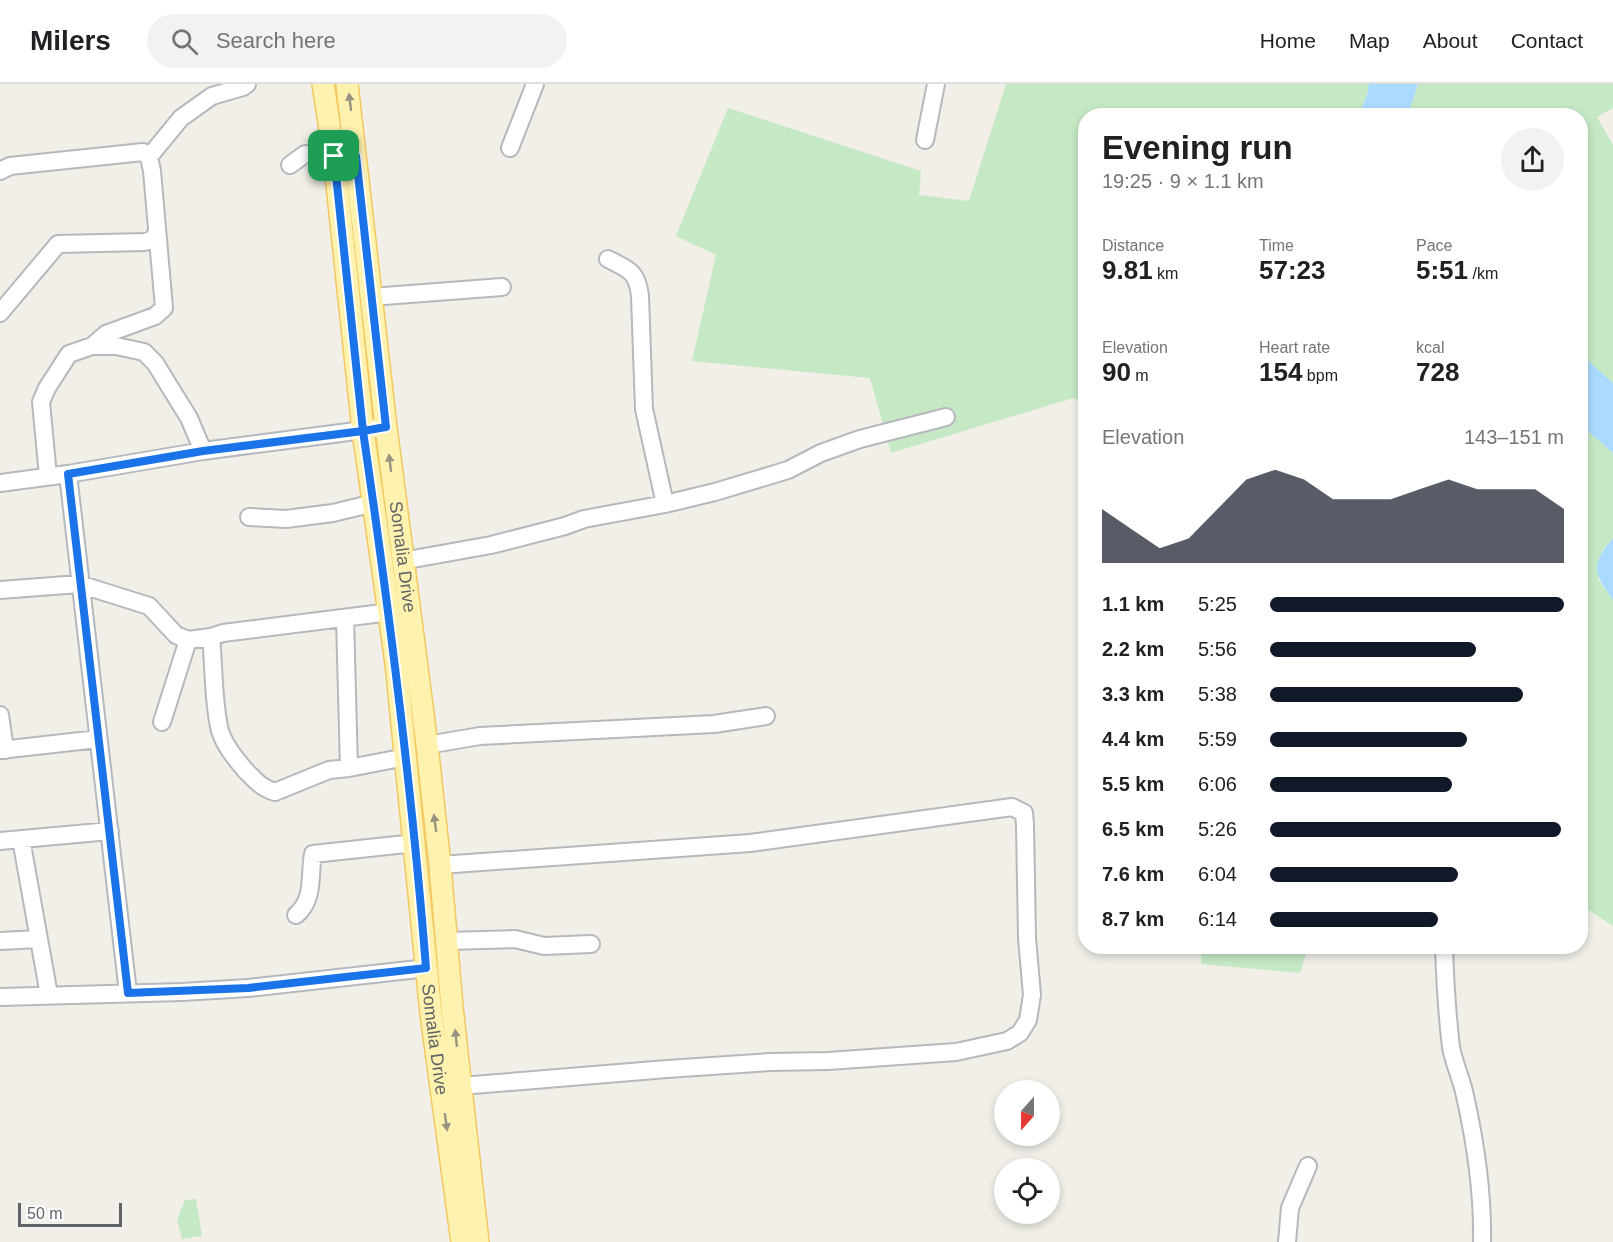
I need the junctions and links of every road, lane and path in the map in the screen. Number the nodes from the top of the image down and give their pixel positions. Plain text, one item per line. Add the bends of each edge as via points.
1 (247, 84) edge
2 (323, 84) edge
3 (347, 84) edge
4 (535, 84) edge
5 (936, 84) edge
6 (925, 140) dead end
7 (510, 148) dead end
8 (334, 156) junction
9 (356, 156) junction
10 (149, 157) junction
11 (290, 165) dead end
12 (0, 171) edge
13 (157, 232) junction
14 (608, 259) dead end
15 (502, 287) dead end
16 (371, 297) junction
17 (0, 313) edge
18 (92, 346) junction
19 (946, 417) dead end
20 (386, 427) junction
21 (363, 431) junction
22 (203, 451) junction
23 (68, 474) junction
24 (48, 476) junction
25 (0, 483) edge
26 (374, 503) junction
27 (665, 504) junction
28 (249, 518) dead end
29 (402, 561) junction
30 (79, 584) junction
31 (0, 590) edge
32 (390, 612) junction
33 (345, 618) junction
34 (211, 637) junction
35 (188, 640) junction
36 (0, 715) edge
37 (766, 716) dead end
38 (162, 722) dead end
39 (98, 739) junction
40 (427, 745) junction
41 (2, 750) edge
42 (406, 757) junction
43 (349, 768) junction
44 (110, 831) junction
45 (21, 839) junction
46 (0, 842) edge
47 (415, 843) junction
48 (440, 865) junction
49 (296, 915) dead end
50 (38, 939) junction
51 (0, 941) edge
52 (447, 941) junction
53 (591, 944) dead end
54 (1444, 954) edge
55 (426, 968) junction
56 (128, 993) junction
57 (49, 995) junction
58 (0, 997) edge
59 (461, 1086) junction
60 (1308, 1166) dead end
61 (462, 1242) edge
62 (478, 1242) edge
63 (1287, 1242) edge
64 (1482, 1242) edge

1 - 10 street via 212,96 180,118
2 - 8 main road, Somalia Drive
9 -> 3 main road, Somalia Drive
4 - 7 street
5 - 6 street
8 - 9 street
8 - 11 street via 305,154
8 - 21 main road, Somalia Drive
9 - 16 main road, Somalia Drive
10 - 12 street via 144,152 10,166
10 - 13 street
13 - 17 street via 145,242 58,244
13 - 18 street via 165,308 155,316 106,334
14 - 27 street via 631,271 638,281 644,409
15 - 16 street
16 - 20 main road, Somalia Drive
18 - 22 street via 144,352 189,418
18 - 24 street via 69,354 41,402
19 - 27 street via 860,439 788,470
20 - 21 street
29 -> 20 main road, Somalia Drive
21 - 22 street
21 - 26 main road, Somalia Drive
22 - 23 street
23 - 24 street
23 - 30 street
24 - 25 street
26 - 28 street via 286,519
26 - 32 main road, Somalia Drive
27 - 29 street via 584,519 491,545
29 - 40 main road, Somalia Drive
30 - 31 street
30 - 35 street via 148,606 176,635
30 - 39 street
32 - 33 street
32 - 42 main road, Somalia Drive
33 - 34 street
33 - 43 street
34 - 35 street
34 - 43 street via 220,732 231,754 257,783 275,792 329,770
35 - 38 street
36 - 41 street
37 - 40 street via 714,724 480,736
39 - 41 street
39 - 44 street
48 -> 40 main road, Somalia Drive
42 - 43 street
42 - 47 main road, Somalia Drive
44 - 45 street
44 - 56 street
45 - 46 street
45 - 50 street
47 - 49 street via 313,854 309,894
47 - 55 main road, Somalia Drive
48 - 52 main road, Somalia Drive
48 - 59 street via 750,843 1012,807 1024,813 1032,995 1028,1020 1020,1033 1007,1041 956,1052
50 - 51 street
50 - 57 street
52 - 53 street via 515,939 544,946
59 -> 52 main road, Somalia Drive
54 - 64 street via 1452,1050 1477,1152
55 - 56 street via 248,988
55 -> 61 main road, Somalia Drive
56 - 57 street
57 - 58 street
59 - 62 main road, Somalia Drive
60 - 63 street via 1290,1208

